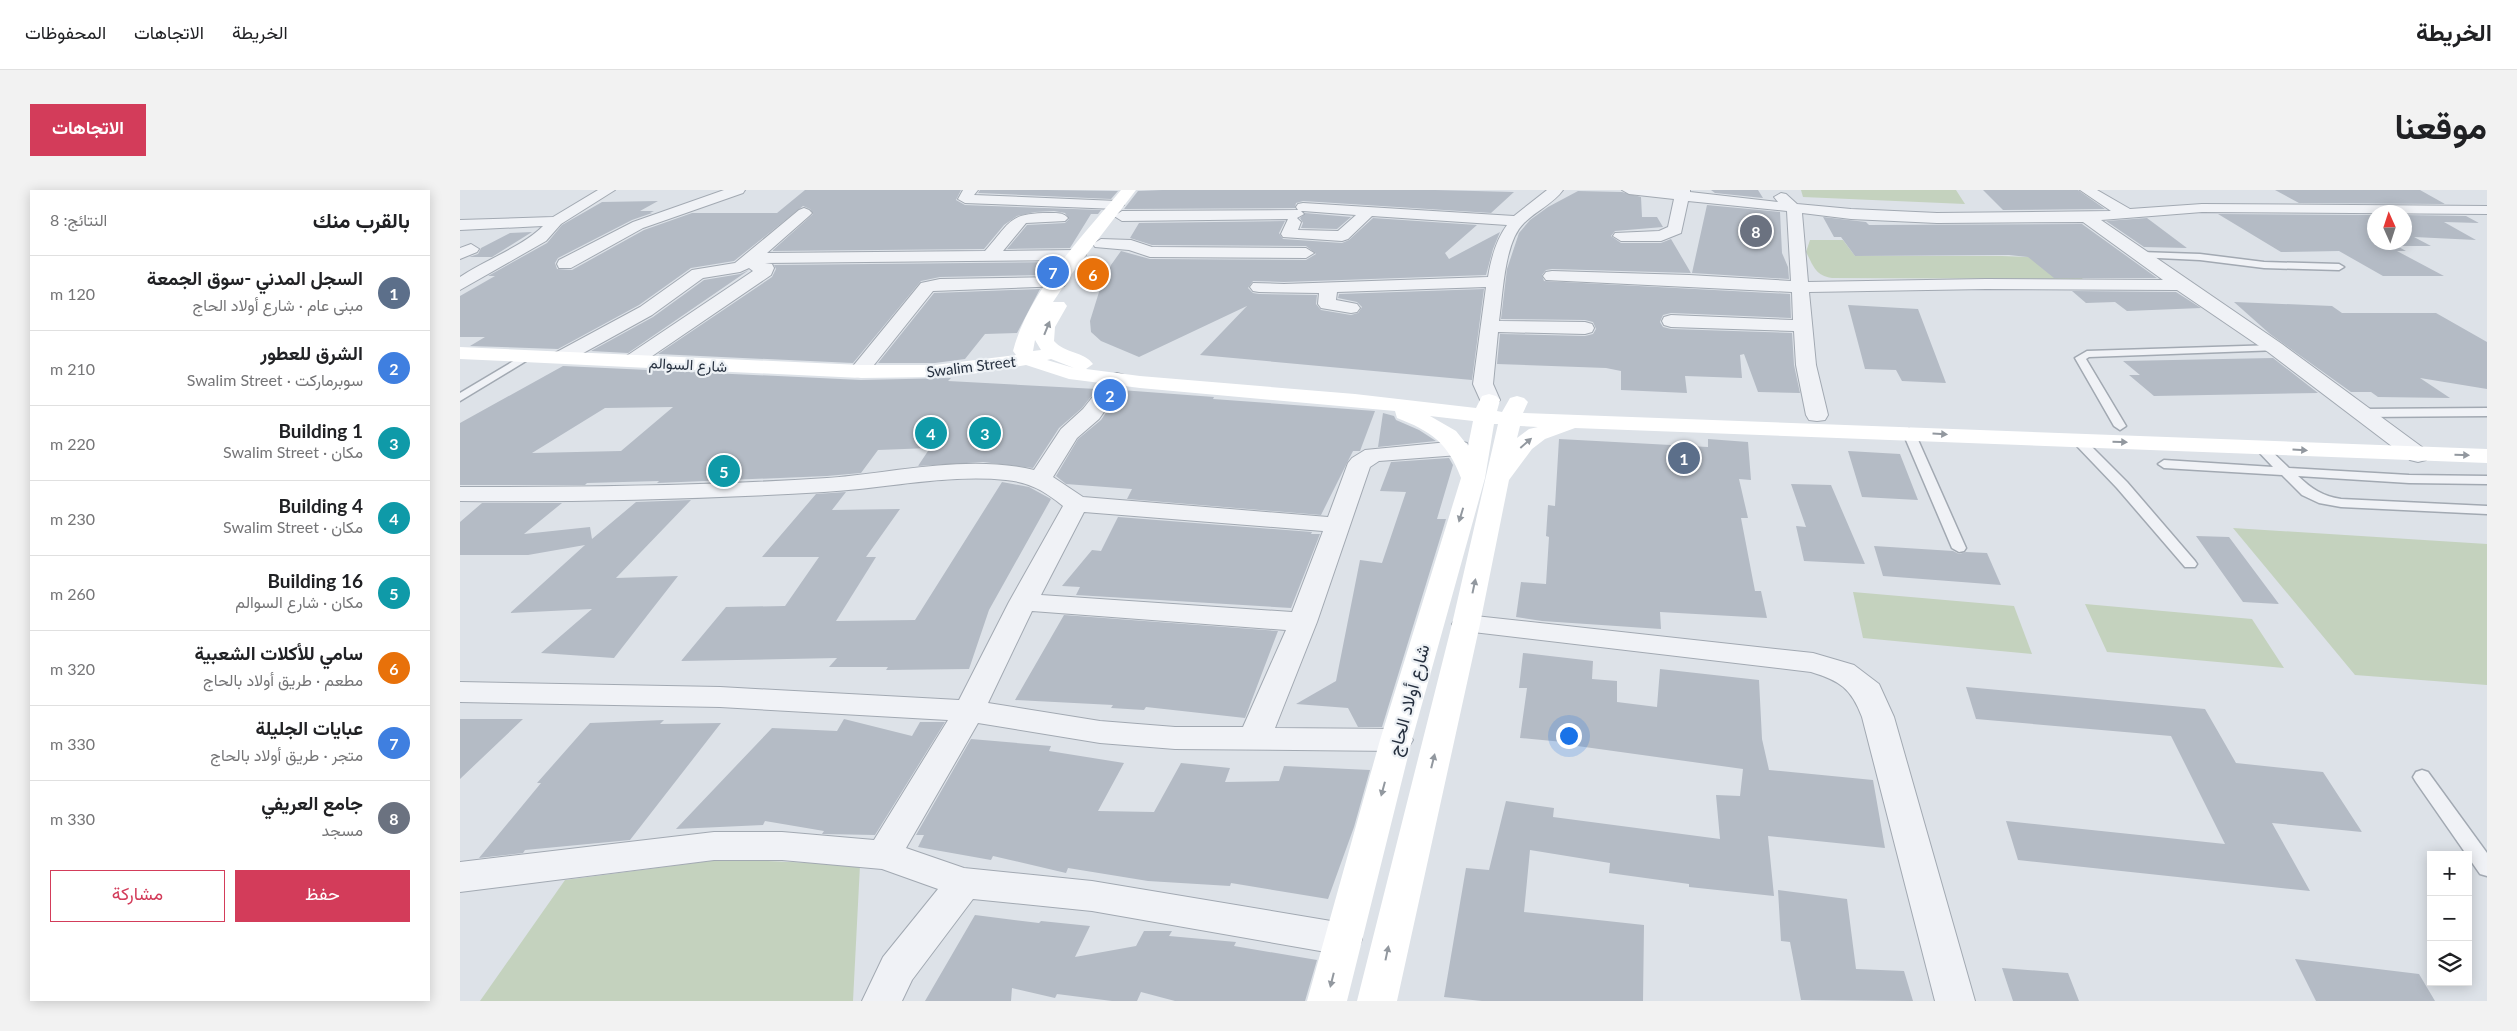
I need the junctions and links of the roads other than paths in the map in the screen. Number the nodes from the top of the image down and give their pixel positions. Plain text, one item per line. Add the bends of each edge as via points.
1 (608, 190) edge
2 (738, 190) edge
3 (971, 190) edge
4 (1129, 190) edge
5 (1142, 190) edge
6 (1308, 190) edge
7 (1556, 190) edge
8 (1629, 190) edge
9 (1775, 190) edge
10 (2087, 190) edge
11 (1683, 193) edge
12 (2432, 194) dead end
13 (1363, 207) junction
14 (1794, 209) junction
15 (1300, 210) junction
16 (2461, 210) junction
17 (2487, 210) edge
18 (804, 213) dead end
19 (1115, 213) junction
20 (2126, 214) junction
21 (2086, 217) junction
22 (556, 221) junction
23 (1517, 221) junction
24 (2487, 224) edge
25 (460, 225) edge
26 (1621, 236) dead end
27 (1101, 244) junction
28 (1306, 252) dead end
29 (2140, 255) junction
30 (1078, 256) junction
31 (989, 257) junction
32 (744, 263) junction
33 (566, 264) dead end
34 (2339, 267) dead end
35 (1552, 276) dead end
36 (1495, 282) junction
37 (460, 285) edge
38 (2181, 285) junction
39 (1260, 286) dead end
40 (1800, 287) junction
41 (1328, 288) junction
42 (1058, 289) junction
43 (1351, 308) dead end
44 (1671, 321) dead end
45 (1489, 326) junction
46 (1802, 326) junction
47 (1585, 328) dead end
48 (1026, 334) junction
49 (2275, 348) junction
50 (460, 353) edge
51 (527, 356) junction
52 (560, 358) junction
53 (1046, 358) junction
54 (632, 361) junction
55 (859, 371) junction
56 (916, 372) joint
57 (971, 372) junction
58 (1108, 378) junction
59 (460, 398) edge
60 (1355, 400) junction
61 (1500, 409) junction
62 (2364, 412) junction
63 (2481, 412) edge
64 (1818, 415) junction
65 (2487, 420) edge
66 (1620, 422) junction
67 (2120, 426) junction
68 (1909, 433) junction
69 (2397, 438) junction
70 (2487, 438) edge
71 (2078, 440) junction
72 (1459, 448) junction
73 (2262, 448) junction
74 (2418, 454) junction
75 (2487, 456) edge
76 (2164, 464) dead end
77 (2285, 472) junction
78 (1485, 479) junction
79 (1039, 480) junction
80 (2487, 480) edge
81 (460, 494) edge
82 (1076, 504) junction
83 (2487, 510) edge
84 (1340, 525) junction
85 (1959, 548) dead end
86 (2190, 564) dead end
87 (1023, 602) junction
88 (1303, 622) junction
89 (1466, 624) junction
90 (460, 692) edge
91 (969, 711) junction
92 (1254, 739) junction
93 (1397, 740) junction
94 (2422, 777) dead end
95 (884, 855) junction
96 (2487, 868) edge
97 (460, 877) edge
98 (964, 883) junction
99 (1342, 939) junction
100 (882, 1001) edge
101 (1327, 1001) edge
102 (1377, 1001) edge
103 (1955, 1001) edge

1 - 22 street
2 - 33 street via 638,225
3 - 19 street via 964,199
4 - 19 main road
5 - 19 main road
6 - 15 street
7 - 23 street
8 - 11 street
9 - 14 street
10 - 20 street
11 - 14 street
11 - 26 street via 1675,230 1661,236
12 - 16 street
13 - 15 street
13 - 15 street via 1346,234 1336,237 1289,234
13 - 23 street
14 - 21 street via 1927,218
14 - 40 street
15 - 19 street
16 - 17 street
16 - 20 street via 2202,208
16 - 24 street
18 - 32 street
19 - 27 main road
19 - 30 main road
19 - 31 street via 1026,218
20 - 21 street
21 - 29 street
22 - 25 street
22 - 37 street via 540,238
23 - 36 street via 1509,233
27 - 28 street via 1131,245 1150,252
27 - 42 main road
29 - 34 lane via 2200,257 2264,265
29 - 38 street
30 - 31 street
30 - 42 main road
31 - 32 street
32 - 52 street via 698,274 646,311
32 - 54 street via 766,268 765,272
35 - 40 street
36 - 41 street
36 - 45 street
38 - 40 street
38 - 49 street
39 - 41 street
40 - 46 street
41 - 43 street via 1327,304
42 - 48 main road
53 -> 42 main road via 1044,332
42 - 55 street via 940,284 928,287
44 - 46 street
45 - 47 street
45 - 61 street via 1484,384
46 - 64 street via 1806,364
48 - 53 main road via 1023,351
48 - 57 main road
49 - 62 street
49 - 67 lane via 2087,354 2080,358
50 - 51 main road, شارع السوالم
51 - 52 main road, شارع السوالم
51 - 59 lane
52 - 54 main road, شارع السوالم
53 - 57 main road, Swalim Street
53 - 58 main road via 1069,373
53 - 61 main road via 1151,374
54 - 55 main road, شارع السوالم
55 - 56 main road, شارع السوالم
56 - 57 main road, Swalim Street
57 - 58 main road
58 - 60 main road
58 - 79 street via 1091,414 1069,434
60 - 61 main road via 1432,408
60 - 72 main road via 1424,420
61 - 64 main road
61 - 66 main road
61 - 78 main road, شارع أولاد الحاج
62 - 63 lane
62 - 69 street
63 - 65 lane
64 - 67 main road
66 - 68 main road
78 -> 66 main road via 1509,468 1524,444 1551,428
67 - 69 main road
68 -> 71 main road
68 - 85 lane
69 - 70 main road
69 - 74 street
71 -> 73 main road
71 - 86 lane
72 - 78 main road
72 - 84 street via 1365,458 1360,463
73 -> 74 main road
73 - 77 lane
74 -> 75 main road
76 - 77 lane
77 - 80 lane
77 - 83 lane via 2319,499 2341,503
89 -> 78 main road, شارع أولاد الحاج
78 -> 93 main road, شارع أولاد الحاج via 1434,605
79 - 81 street via 996,473 948,474 722,491
79 - 82 street
82 - 84 street
82 - 87 street
84 - 88 street
87 - 88 street
87 - 91 street
88 - 92 street
102 -> 89 main road, شارع أولاد الحاج
89 - 103 street via 1813,663 1843,672 1868,691 1878,717
90 - 91 street via 720,697
91 - 92 street via 1100,732 1175,738
91 - 95 street
92 - 93 street
93 -> 99 main road, شارع أولاد الحاج
94 - 96 lane
95 - 97 street via 782,846 714,846
95 - 98 street
98 - 99 street via 1092,896
98 - 100 street via 897,969
99 -> 101 main road, شارع أولاد الحاج

